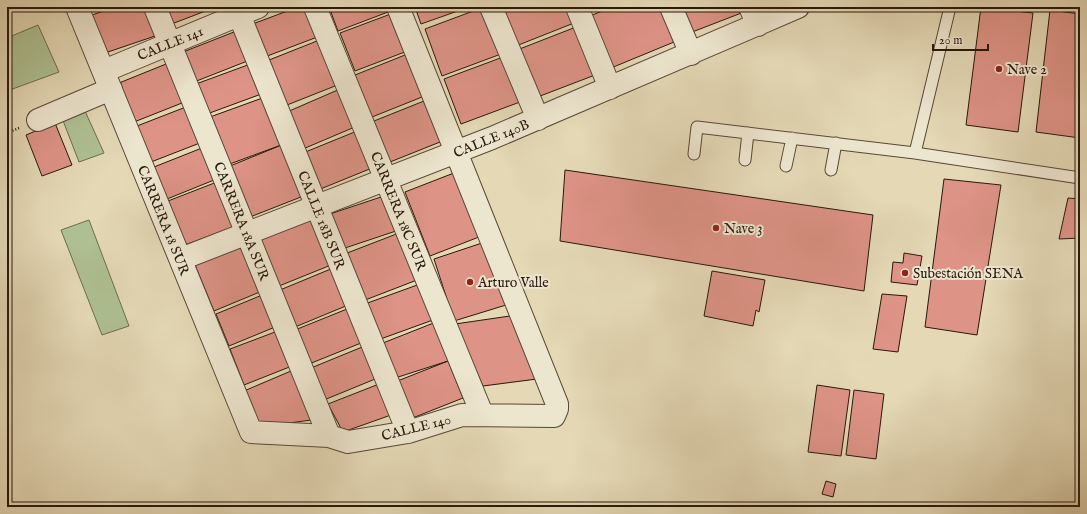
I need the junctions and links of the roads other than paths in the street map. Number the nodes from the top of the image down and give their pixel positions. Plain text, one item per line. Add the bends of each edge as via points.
1 (77, 7) edge
2 (155, 7) edge
3 (315, 7) edge
4 (398, 7) edge
5 (492, 7) edge
6 (577, 7) edge
7 (671, 7) edge
8 (798, 7) edge
9 (950, 7) edge
10 (244, 10) edge
11 (754, 16) edge
12 (170, 43) junction
13 (691, 54) junction
14 (107, 80) junction
15 (610, 88) junction
16 (538, 119) junction
17 (38, 120) dead end
18 (748, 133) junction
19 (792, 138) junction
20 (836, 143) junction
21 (456, 152) junction
22 (915, 153) junction
23 (694, 154) dead end
24 (744, 160) dead end
25 (786, 166) dead end
26 (830, 170) dead end
27 (1080, 178) edge
28 (386, 180) junction
29 (317, 207) junction
30 (248, 234) junction
31 (180, 260) junction
32 (482, 414) junction
33 (251, 432) joint
34 (408, 432) junction
35 (330, 436) junction

1 - 14 street, CARRERA 18 SUR
2 - 12 street, CARRERA 18A SUR
3 - 28 street, CARRERA 18C SUR
4 - 21 street
5 - 16 street
6 - 15 street
7 - 13 street
8 - 11 street, CALLE 140B
9 - 22 lane
10 - 12 street, CALLE 141
10 - 29 street, CALLE 18B SUR
11 - 13 street, CALLE 140B
12 - 14 street, CALLE 141
12 - 30 street, CARRERA 18A SUR
13 - 15 street, CALLE 140B
14 - 17 street, CALLE 141
14 - 31 street, CARRERA 18 SUR
15 - 16 street, CALLE 140B
16 - 21 street, CALLE 140B
18 - 19 lane
18 - 23 lane via 697,126
18 - 24 lane
19 - 20 lane
19 - 25 lane
20 - 22 lane
20 - 26 lane
21 - 28 street, CALLE 140B
21 - 32 street, CALLE 140 via 557,404 554,416
22 - 27 lane
28 - 29 street, CALLE 140B
28 - 32 street, CARRERA 18C SUR
29 - 30 street, CALLE 140B
29 - 34 street, CALLE 18B SUR
30 - 31 street, CALLE 140B
30 - 35 street, CARRERA 18A SUR
31 - 33 street, CARRERA 18 SUR
32 - 34 street, CALLE 140 via 462,415
33 - 35 street, CALLE 140
34 - 35 street, CALLE 140 via 348,442

